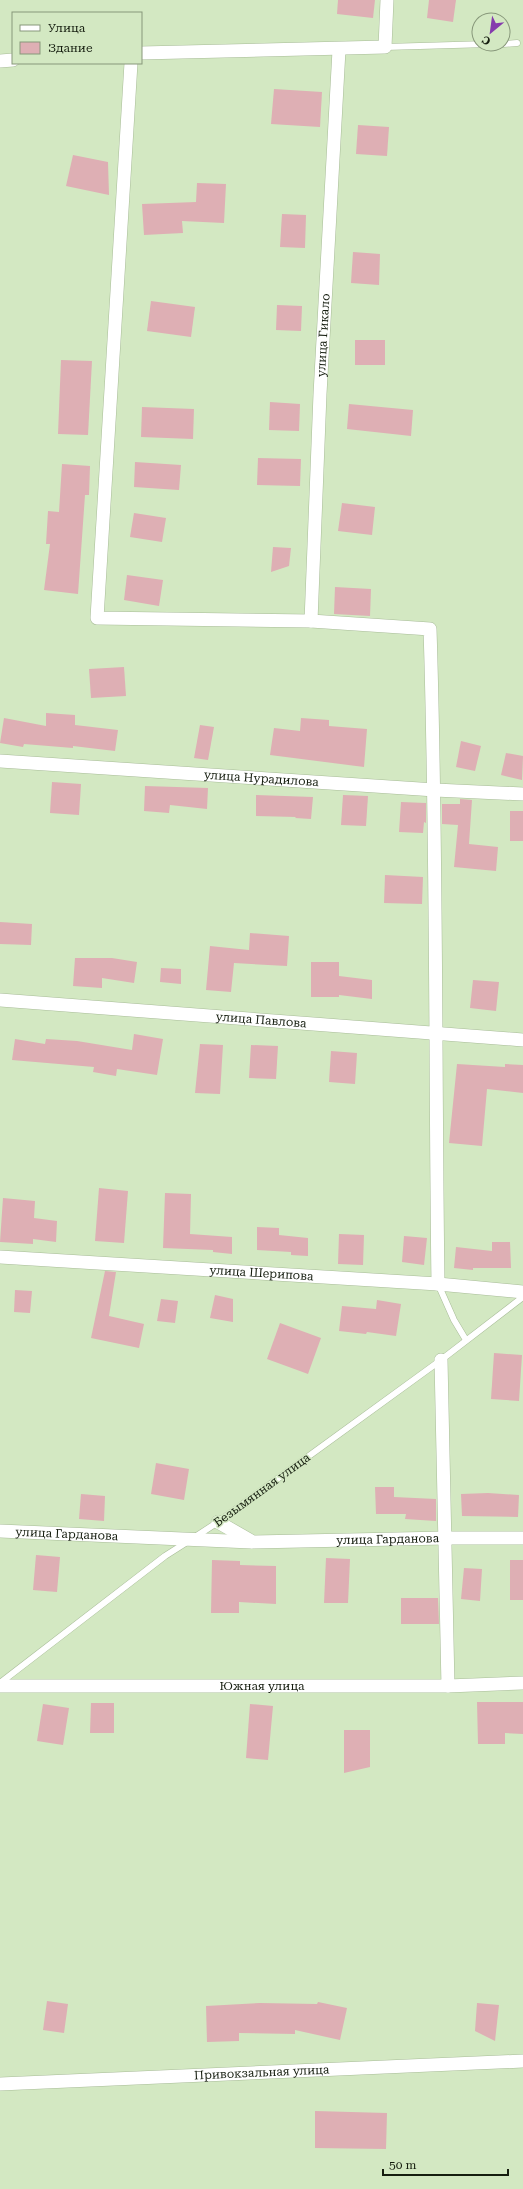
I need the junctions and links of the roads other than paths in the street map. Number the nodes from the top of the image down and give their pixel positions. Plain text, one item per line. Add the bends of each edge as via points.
1 (387, 0) edge
2 (511, 43) edge
3 (517, 43) dead end
4 (471, 44) edge
5 (385, 47) junction
6 (339, 50) junction
7 (142, 53) edge
8 (12, 60) edge
9 (0, 61) edge
10 (131, 64) edge
11 (311, 621) junction
12 (0, 761) edge
13 (435, 790) junction
14 (523, 794) edge
15 (0, 1000) edge
16 (434, 1032) junction
17 (523, 1040) edge
18 (0, 1256) edge
19 (438, 1284) junction
20 (523, 1292) edge
21 (523, 1297) edge
22 (466, 1340) junction
23 (441, 1360) junction
24 (218, 1522) junction
25 (0, 1530) edge
26 (445, 1538) junction
27 (523, 1538) edge
28 (190, 1540) junction
29 (253, 1542) junction
30 (0, 1683) edge
31 (523, 1684) edge
32 (0, 1686) edge
33 (448, 1686) junction
34 (523, 2061) edge
35 (0, 2084) edge

1 - 5 street
2 - 3 lane
4 - 5 lane
5 - 6 street
6 - 7 street
6 - 11 street, улица Гикало via 320,394
8 - 9 street
10 - 11 street via 97,618
11 - 13 street via 430,629
12 - 13 street, улица Нурадилова
13 - 14 street, улица Нурадилова
13 - 16 street
15 - 16 street, улица Павлова
16 - 17 street, улица Павлова
16 - 19 street
18 - 19 street, улица Шерипова
19 - 20 street, улица Шерипова
19 - 22 lane
21 - 22 lane, Безымянная улица
22 - 23 lane, Безымянная улица
23 - 24 lane, Безымянная улица
23 - 26 street
24 - 28 lane, Безымянная улица
24 - 29 street
25 - 28 street, улица Гарданова
26 - 27 street, улица Гарданова
26 - 29 street, улица Гарданова
26 - 33 street
28 - 29 street, улица Гарданова
28 - 30 lane, Безымянная улица via 165,1556
31 - 33 street, Южная улица
32 - 33 street, Южная улица
34 - 35 street, Привокзальная улица

